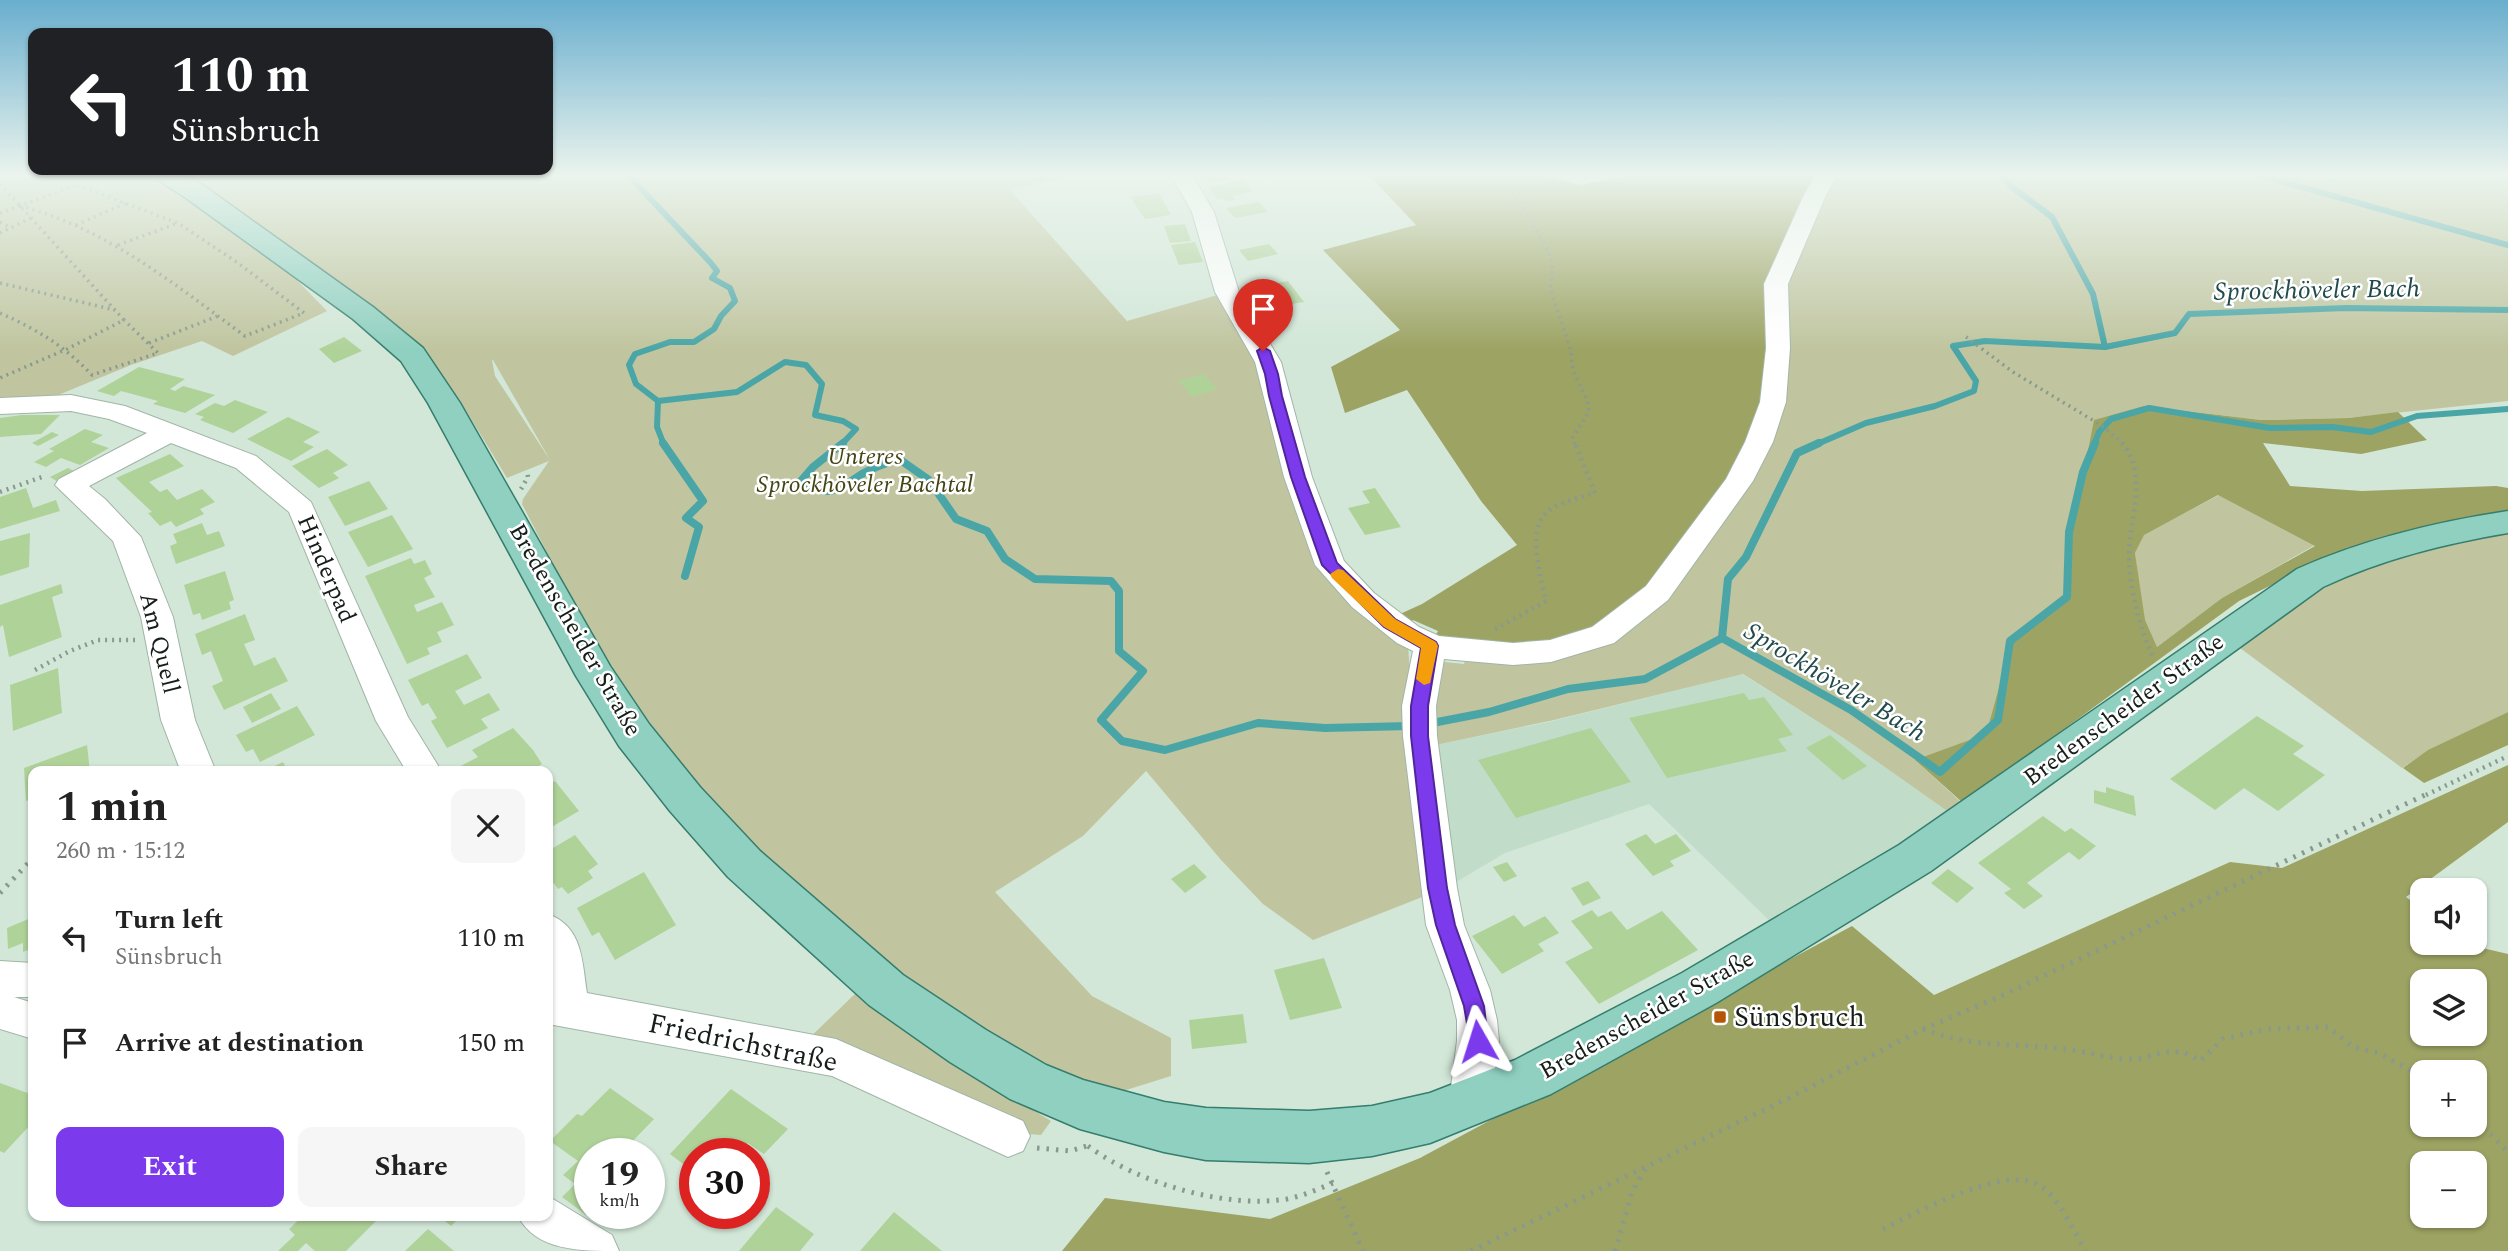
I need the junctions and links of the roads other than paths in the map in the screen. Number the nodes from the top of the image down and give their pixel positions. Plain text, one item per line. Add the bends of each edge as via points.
1 (252, 233) edge
2 (1209, 233) edge
3 (1798, 233) edge
4 (0, 406) edge
5 (171, 432) junction
6 (2508, 522) edge
7 (1432, 646) junction
8 (197, 766) edge
9 (421, 766) edge
10 (553, 936) edge
11 (0, 979) edge
12 (28, 980) edge
13 (558, 1007) edge
14 (0, 1012) edge
15 (28, 1020) edge
16 (1470, 1102) junction
17 (1008, 1136) road end
18 (549, 1221) edge
19 (596, 1251) edge

1 - 16 main road, Bredenscheider Straße via 412,355 457,424 596,676 628,725 685,799 744,864 886,989 1028,1082 1080,1104 1106,1132 1308,1137 1372,1131 1430,1118
2 - 7 street via 1227,292 1268,362 1298,477 1330,565 1390,623
3 - 7 street via 1776,284 1777,376 1759,442 1739,481 1657,593 1603,635 1551,650 1513,653
4 - 5 street, Hinderpad via 86,405
5 - 8 street, Am Quell via 69,485 126,537 158,617 178,720
5 - 9 street, Hinderpad via 246,462 301,508 388,710
6 - 16 main road, Bredenscheider Straße via 2418,537 2311,578 1915,858 1844,903 1534,1077
7 - 16 street via 1419,721 1438,888 1477,1020
10 - 13 street via 560,944
11 - 12 street
13 - 17 street, Friedrichstraße via 836,1058
14 - 15 street
18 - 19 street

